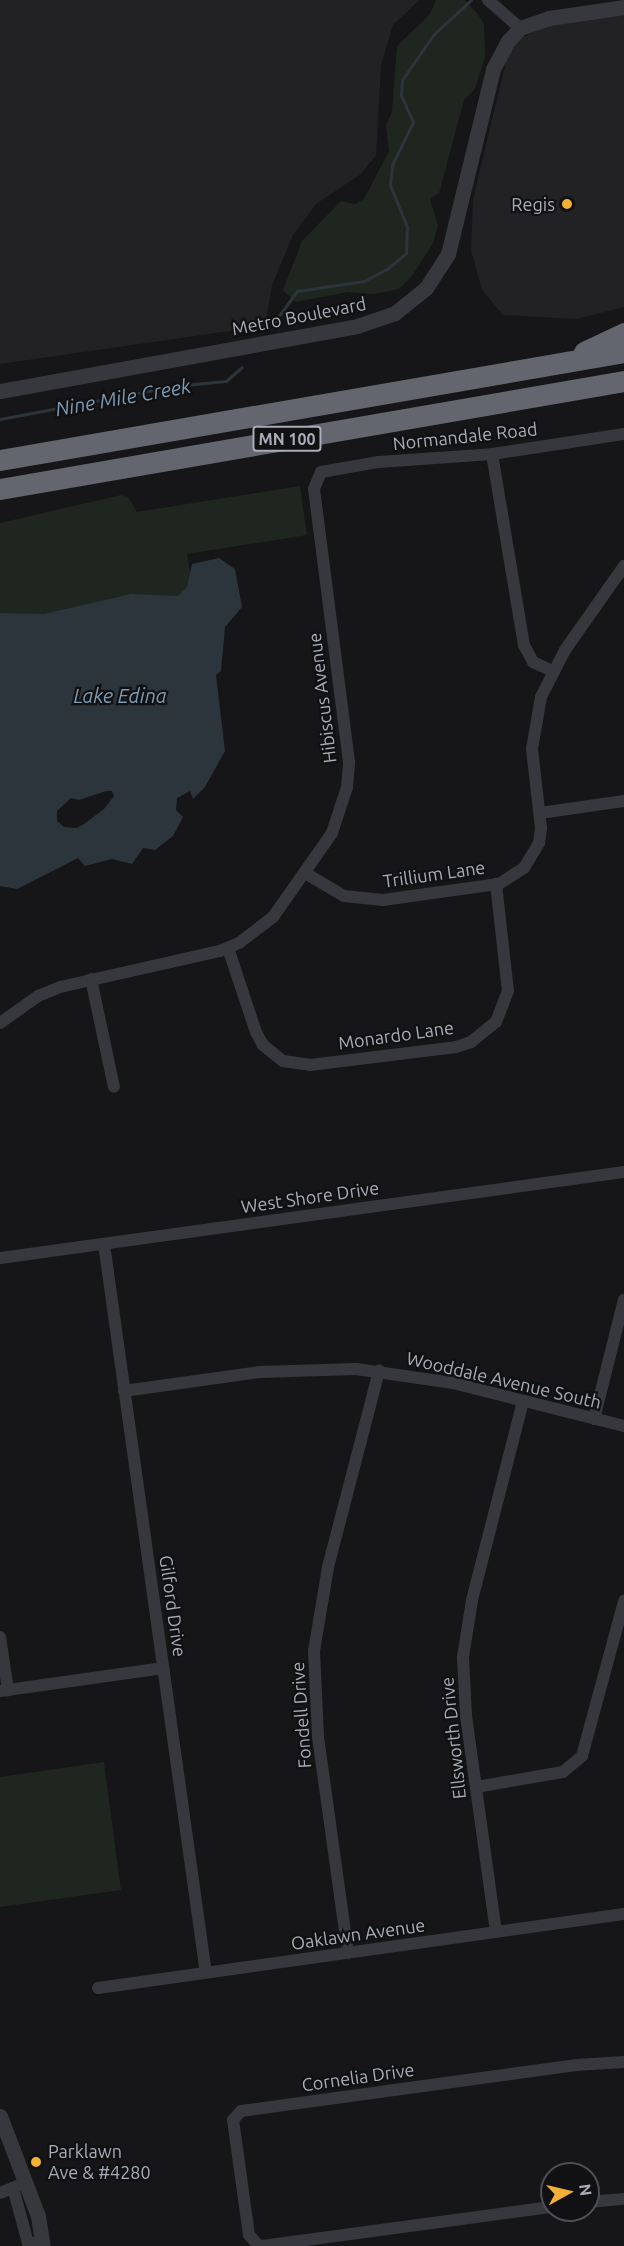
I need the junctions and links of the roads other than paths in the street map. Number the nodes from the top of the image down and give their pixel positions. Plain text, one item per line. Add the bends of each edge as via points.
1 (490, 2) edge
2 (624, 7) edge
3 (520, 28) junction
4 (624, 333) edge
5 (624, 352) edge
6 (566, 361) junction
7 (624, 381) edge
8 (573, 389) junction
9 (0, 391) edge
10 (624, 394) edge
11 (624, 434) edge
12 (492, 454) junction
13 (0, 460) edge
14 (315, 481) joint
15 (0, 489) edge
16 (624, 566) edge
17 (552, 671) junction
18 (624, 801) edge
19 (540, 813) junction
20 (305, 873) junction
21 (496, 884) junction
22 (228, 948) junction
23 (91, 979) junction
24 (0, 1023) edge
25 (114, 1087) dead end
26 (624, 1172) edge
27 (104, 1244) junction
28 (0, 1258) edge
29 (624, 1300) edge
30 (379, 1371) junction
31 (124, 1391) junction
32 (523, 1401) junction
33 (594, 1419) junction
34 (624, 1426) edge
35 (624, 1601) edge
36 (0, 1637) edge
37 (163, 1668) junction
38 (4, 1691) edge
39 (476, 1787) junction
40 (624, 1914) edge
41 (496, 1932) junction
42 (348, 1953) junction
43 (206, 1973) junction
44 (98, 1988) dead end
45 (624, 2062) edge
46 (0, 2116) edge
47 (20, 2186) junction
48 (0, 2193) edge
49 (624, 2199) edge
50 (600, 2201) edge
51 (540, 2209) edge
52 (43, 2245) edge
53 (262, 2246) edge

1 - 3 street
2 - 3 street via 549,18
3 - 9 street, Metro Boulevard via 499,54 493,69 448,254 439,272 412,302 376,322
4 - 6 highway
5 - 6 highway, MN 100
6 - 13 highway, MN 100
7 - 8 highway, MN 100
8 - 10 highway
8 - 15 highway, MN 100
11 - 12 street, Normandale Road
12 - 14 street, Normandale Road via 331,468
12 - 17 street via 524,645 534,662
14 - 20 street, Hibiscus Avenue via 349,762 341,811 332,833
16 - 17 street, Trillium Lane
17 - 19 street, Trillium Lane via 541,697 532,749
18 - 19 street
19 - 21 street, Trillium Lane via 541,828 533,856 512,878
20 - 21 street, Trillium Lane via 327,888 363,900
20 - 22 street, Hibiscus Avenue via 273,917
21 - 22 street, Monardo Lane via 508,991 496,1022 471,1042 456,1047 310,1065 283,1061 262,1045
22 - 23 street, Hibiscus Avenue
23 - 24 street, Hibiscus Avenue via 38,996
23 - 25 street
26 - 27 street, West Shore Drive
27 - 28 street, West Shore Drive
27 - 31 street, Gilford Drive
29 - 33 street
30 - 31 street, Wooddale Avenue South via 259,1372
30 - 32 street, Wooddale Avenue South via 453,1383
30 - 42 street, Fondell Drive via 325,1577 314,1651 318,1736
31 - 37 street, Gilford Drive
32 - 33 street, Wooddale Avenue South
32 - 39 street, Ellsworth Drive via 465,1628 462,1687
33 - 34 street, Wooddale Avenue South
35 - 39 street via 582,1755 563,1772
36 - 38 street
37 - 38 street
37 - 43 street, Gilford Drive
39 - 41 street, Ellsworth Drive
40 - 41 street, Oaklawn Avenue
41 - 42 street, Oaklawn Avenue
42 - 43 street, Oaklawn Avenue
43 - 44 street, Oaklawn Avenue
45 - 53 street, Cornelia Drive via 576,2065 241,2111 233,2120 249,2235
46 - 47 street
47 - 48 street
47 - 52 street
49 - 50 street
51 - 53 street

